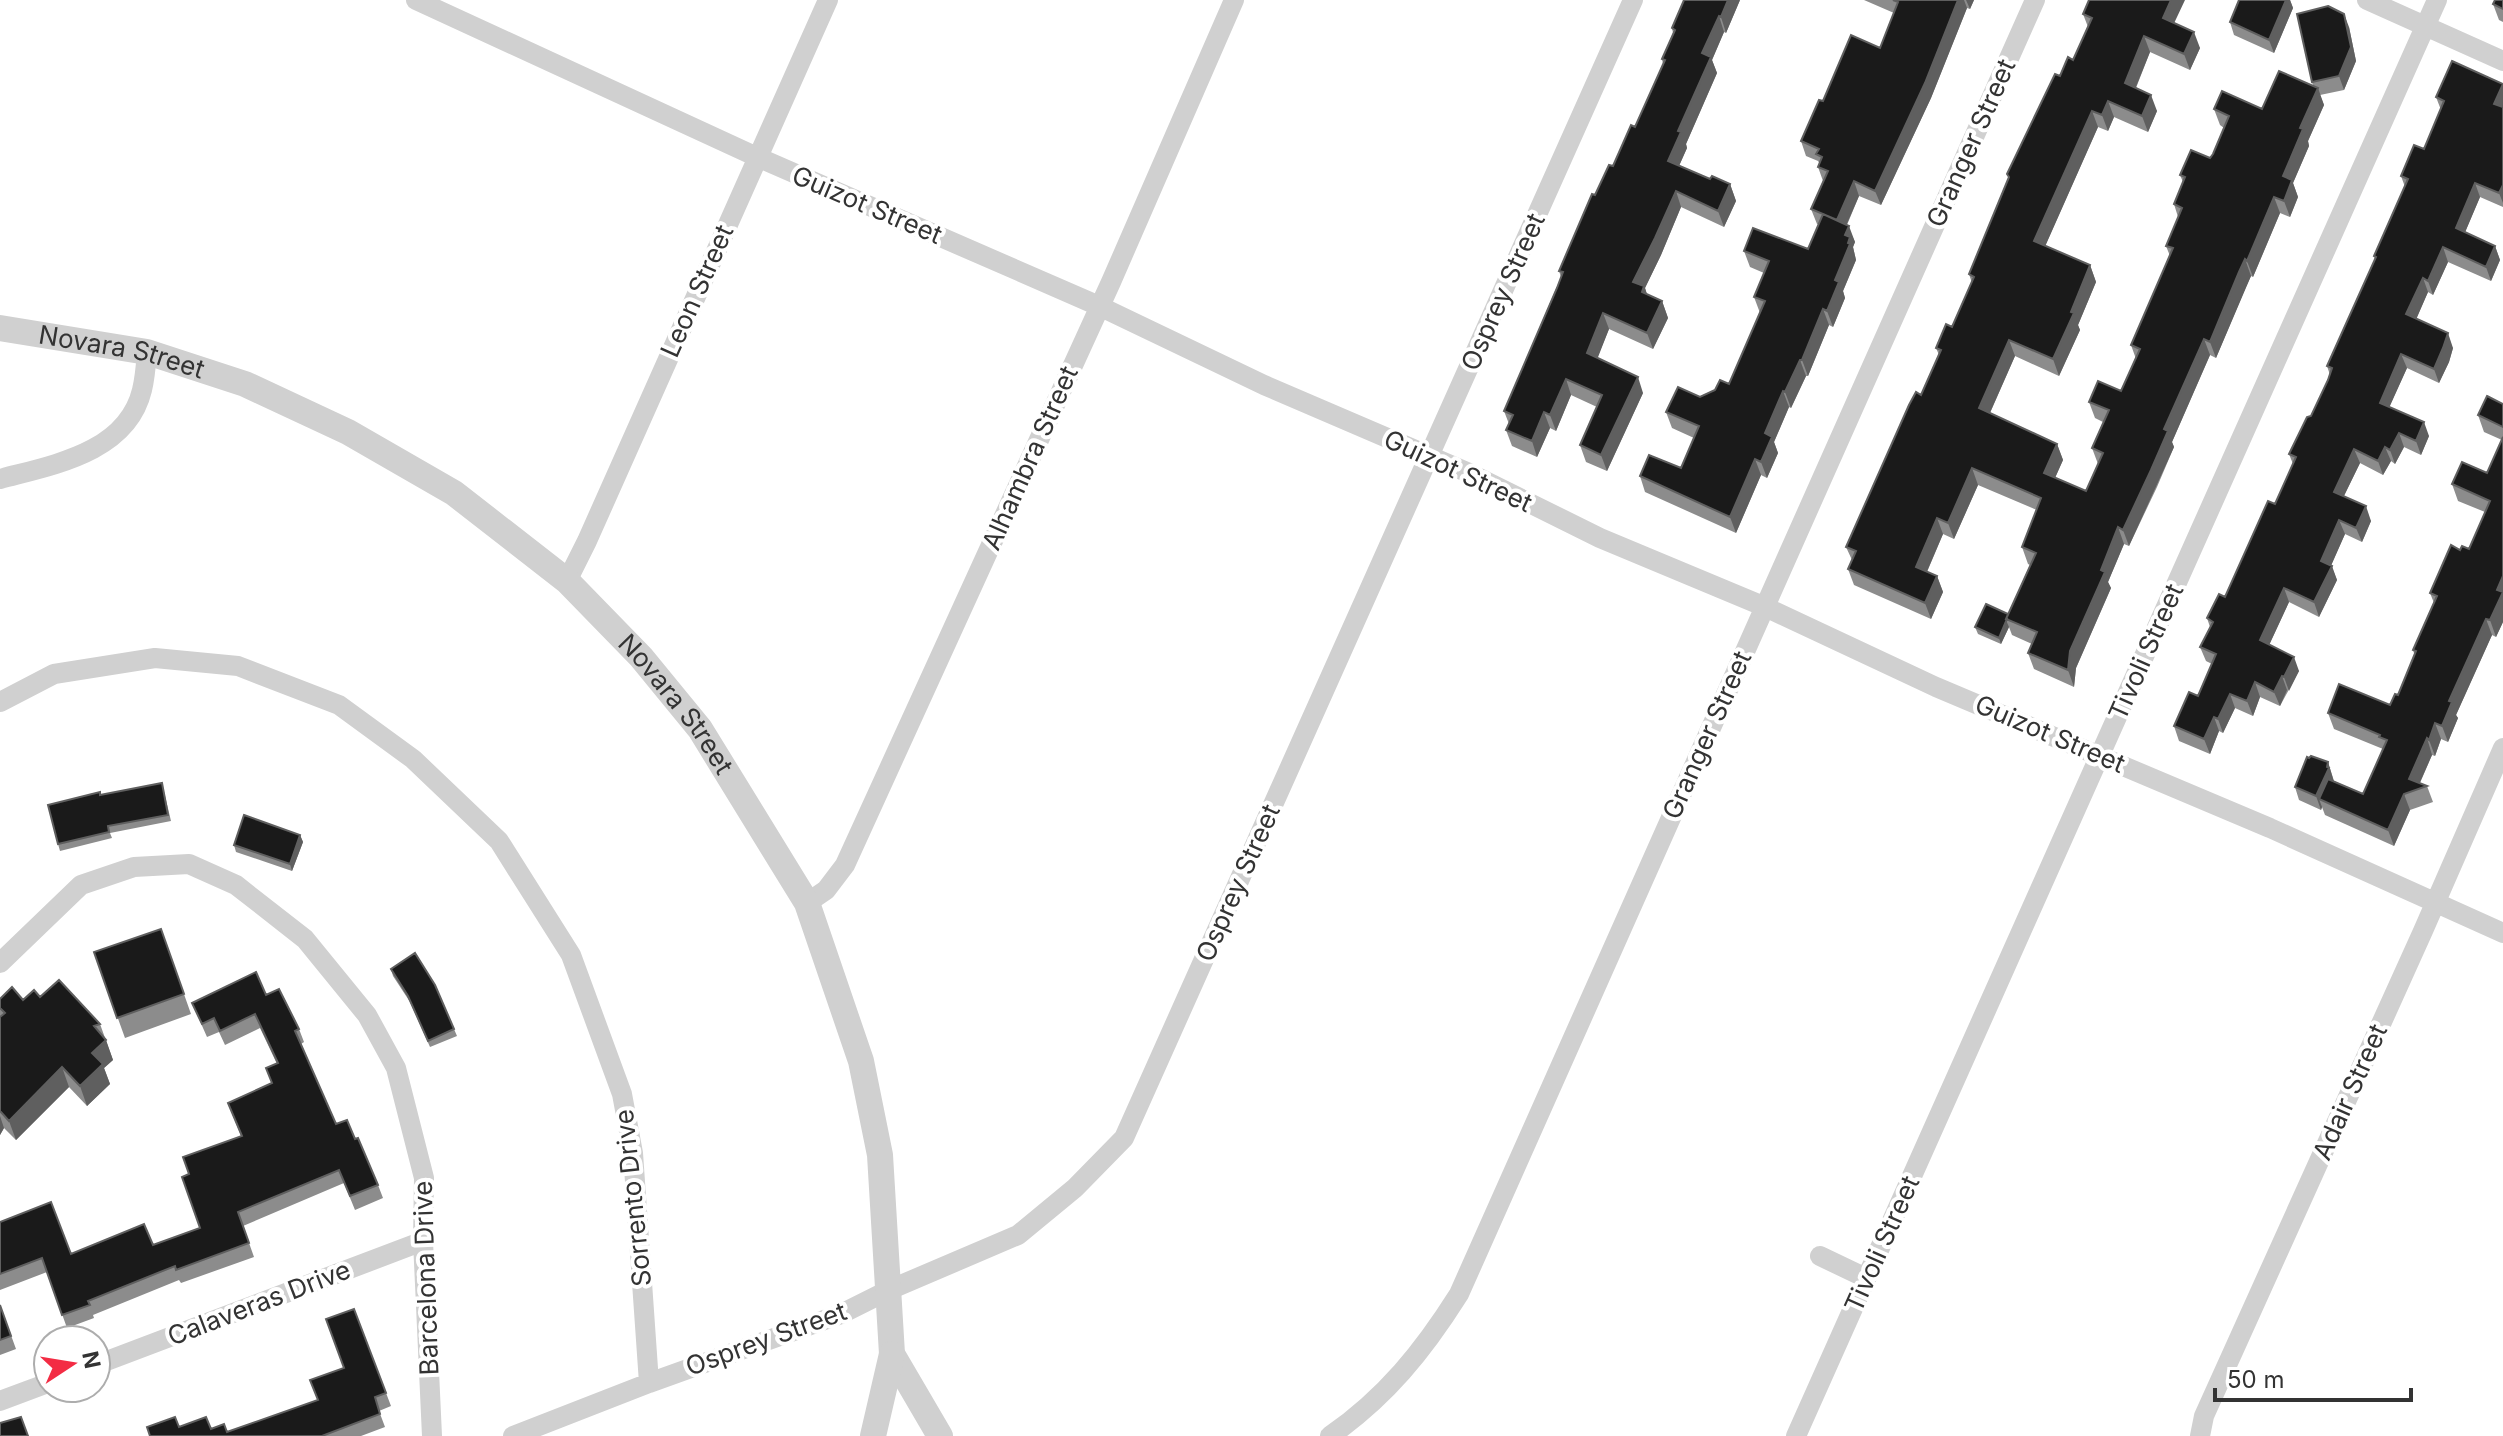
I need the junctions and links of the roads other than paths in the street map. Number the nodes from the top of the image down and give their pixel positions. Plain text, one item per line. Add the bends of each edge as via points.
1 (416, 0) edge
2 (828, 0) edge
3 (1234, 0) edge
4 (1633, 0) edge
5 (2035, 0) edge
6 (2367, 0) edge
7 (2437, 0) edge
8 (2426, 27) junction
9 (2503, 61) edge
10 (757, 157) junction
11 (1099, 306) junction
12 (0, 328) edge
13 (147, 352) junction
14 (1430, 456) junction
15 (0, 479) edge
16 (567, 581) junction
17 (1763, 606) junction
18 (0, 702) edge
19 (2503, 748) edge
20 (2100, 755) junction
21 (2434, 902) junction
22 (807, 903) junction
23 (2503, 933) edge
24 (0, 963) edge
25 (423, 1241) junction
26 (1820, 1256) dead end
27 (1866, 1278) junction
28 (889, 1290) junction
29 (892, 1354) junction
30 (112, 1359) edge
31 (649, 1383) junction
32 (32, 1389) edge
33 (0, 1401) edge
34 (432, 1436) edge
35 (513, 1436) edge
36 (873, 1436) edge
37 (940, 1436) edge
38 (1330, 1436) edge
39 (1796, 1436) edge
40 (2200, 1436) edge

1 - 10 street, Guizot Street
2 - 10 street, Leon Street
3 - 11 street, Alhambra Street
4 - 14 street, Osprey Street
5 - 17 street, Granger Street
6 - 8 street
7 - 8 street, Tivoli Street
8 - 9 street
8 - 20 street, Tivoli Street
10 - 11 street, Guizot Street
10 - 16 street, Leon Street
11 - 14 street, Guizot Street
11 - 22 street, Alhambra Street via 845,865 826,890
12 - 13 street, Novara Street
13 - 15 street via 142,393 108,441 68,461
13 - 16 street, Novara Street via 245,384 348,432 454,493
14 - 17 street, Guizot Street via 1600,538
14 - 28 street, Osprey Street via 1124,1138 1018,1235
16 - 22 street, Novara Street via 641,657 700,729
17 - 20 street, Guizot Street via 1936,687
17 - 38 street, Granger Street via 1459,1294 1398,1378
18 - 31 street, Sorrento Drive via 54,674 155,658 238,666 339,705 413,759 499,841 571,955 622,1094 633,1153
19 - 21 street, Adair Street
20 - 21 street, Guizot Street
20 - 27 street, Tivoli Street
21 - 23 street, Guizot Street
21 - 40 street, Adair Street via 2204,1416
22 - 28 street, Novara Street via 861,1061 880,1155
24 - 25 street, Barcelona Drive via 81,885 134,867 189,864 236,885 305,939 367,1015 396,1068 424,1178
25 - 30 street, Calaveras Drive
25 - 34 street, Barcelona Drive
26 - 27 street
27 - 39 street, Tivoli Street
28 - 29 street, Novara Street
28 - 31 street, Osprey Street via 841,1314
29 - 36 street
29 - 37 street, Novara Street
31 - 35 street, Osprey Street
32 - 33 street

